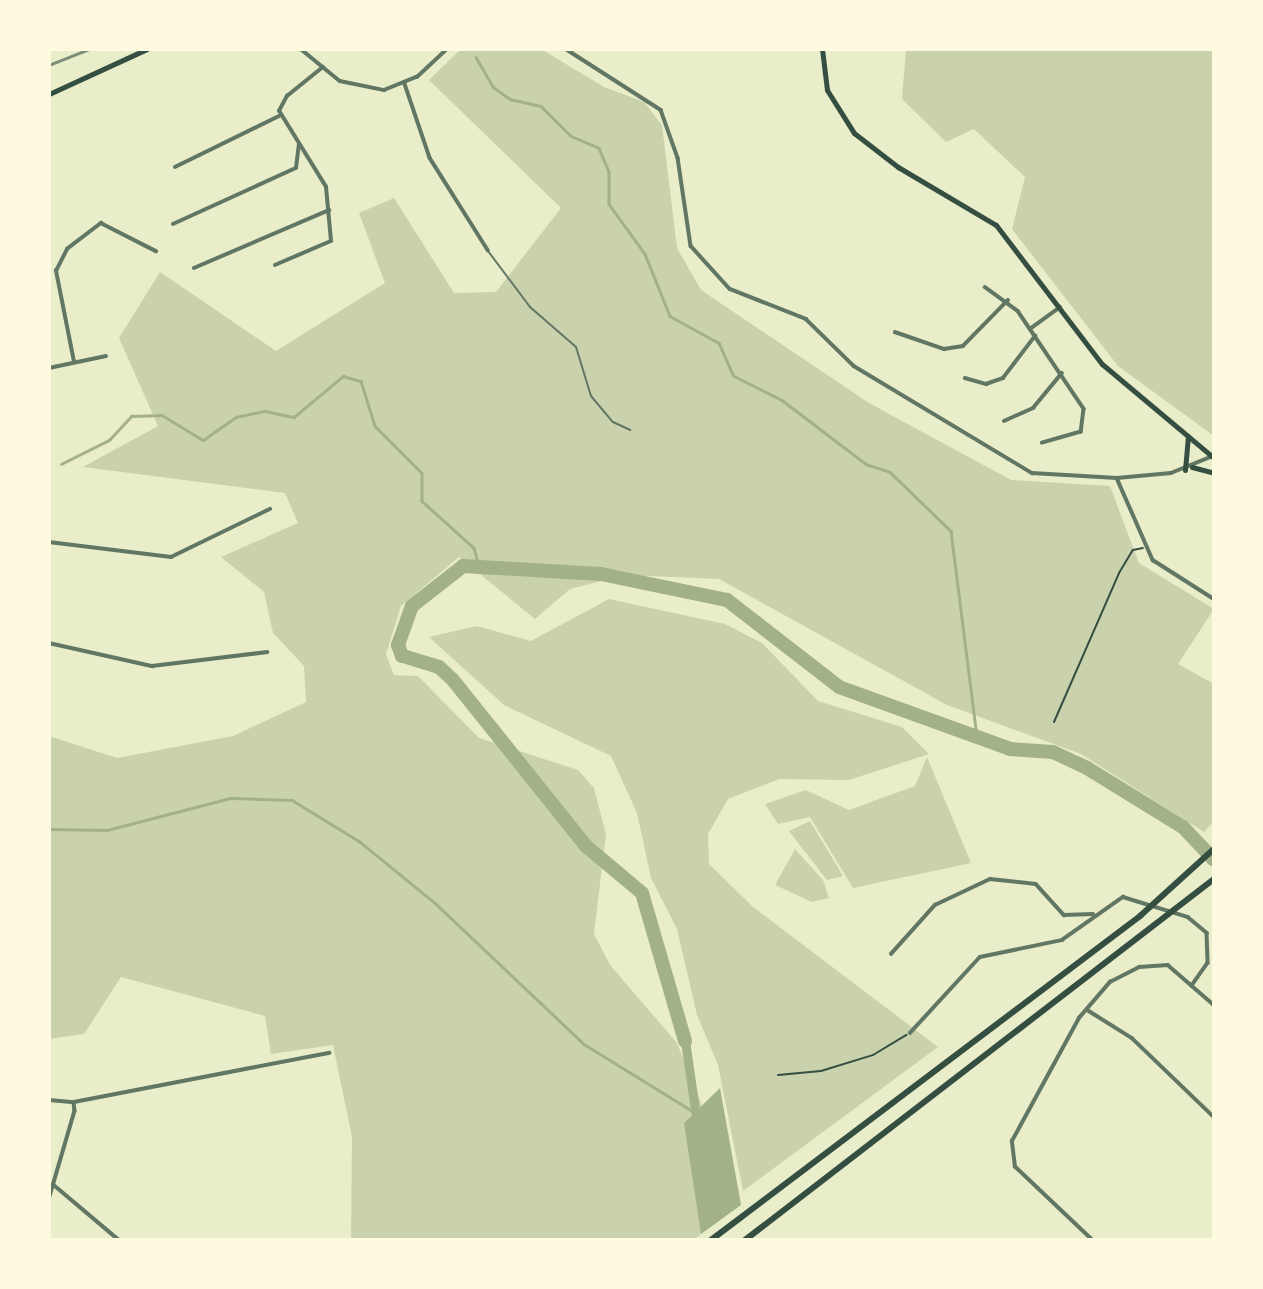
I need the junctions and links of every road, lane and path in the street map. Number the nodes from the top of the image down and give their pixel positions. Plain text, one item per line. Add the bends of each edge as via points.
1 (147, 49) edge
2 (301, 49) edge
3 (447, 49) edge
4 (566, 49) edge
5 (822, 49) edge
6 (323, 66) junction
7 (405, 84) junction
8 (49, 94) edge
9 (279, 116) junction
10 (299, 143) junction
11 (175, 167) dead end
12 (329, 210) junction
13 (173, 224) dead end
14 (488, 250) joint
15 (156, 251) dead end
16 (275, 265) dead end
17 (194, 268) dead end
18 (985, 287) dead end
19 (1008, 300) junction
20 (1060, 307) junction
21 (1030, 329) junction
22 (895, 332) dead end
23 (1035, 336) junction
24 (106, 356) dead end
25 (74, 362) junction
26 (49, 368) edge
27 (1062, 373) junction
28 (965, 378) dead end
29 (1004, 421) dead end
30 (630, 430) dead end
31 (1188, 435) junction
32 (1043, 443) dead end
33 (1214, 456) edge
34 (1188, 468) junction
35 (1214, 473) edge
36 (1117, 478) junction
37 (270, 509) dead end
38 (49, 542) edge
39 (1144, 548) junction
40 (1214, 599) edge
41 (49, 643) edge
42 (267, 652) dead end
43 (1054, 722) dead end
44 (1214, 849) edge
45 (1214, 879) edge
46 (1096, 914) junction
47 (891, 954) dead end
48 (1192, 986) junction
49 (1214, 1005) edge
50 (1089, 1011) junction
51 (910, 1033) joint
52 (329, 1053) dead end
53 (778, 1075) dead end
54 (49, 1100) edge
55 (74, 1102) junction
56 (1214, 1117) edge
57 (54, 1185) junction
58 (49, 1200) edge
59 (747, 1238) edge
60 (119, 1240) edge
61 (711, 1240) edge
62 (1092, 1240) edge

1 - 8 main road
2 - 6 street
3 - 7 street
4 - 36 street via 661,110 678,158 685,231 718,280 806,319 854,366 1020,468
5 - 20 main road via 827,90 854,133 898,167 996,225
6 - 7 street via 361,88
6 - 9 street via 287,96
7 - 14 street via 430,158
9 - 10 street
9 - 11 street
10 - 12 street via 320,175
10 - 13 street via 296,168
12 - 16 street via 331,241
12 - 17 street
14 - 30 lane via 530,307 576,347 591,396 613,422
15 - 25 street via 101,223 67,249 56,271
18 - 19 street
19 - 21 street
19 - 22 street via 963,346 944,349
20 - 21 street
20 - 31 main road via 1102,364
21 - 23 street
23 - 27 street
23 - 28 street via 1003,378 986,384
24 - 25 street
25 - 26 street
27 - 29 street via 1033,408
27 - 32 street via 1084,409 1083,428 1055,444
31 - 33 main road
31 - 34 main road
33 - 34 street
34 - 35 main road
34 - 36 street
36 - 39 street
37 - 38 street via 171,557
39 - 40 street via 1163,568
39 - 43 path via 1133,550 1119,573
41 - 42 street via 152,666
44 - 61 highway via 1140,916
45 - 59 highway
46 - 47 street via 1064,915 1036,884 990,879 934,905
46 - 48 street via 1117,899 1136,896 1195,920 1211,947
46 - 51 street via 1053,943 980,957
48 - 49 street
48 - 50 street via 1171,966 1139,967 1097,992
50 - 56 street via 1132,1038
50 - 62 street via 1079,1018 1012,1141 1011,1156 1020,1173
51 - 53 path via 873,1055
52 - 55 street
54 - 55 street
55 - 57 street
57 - 58 street
57 - 60 street

